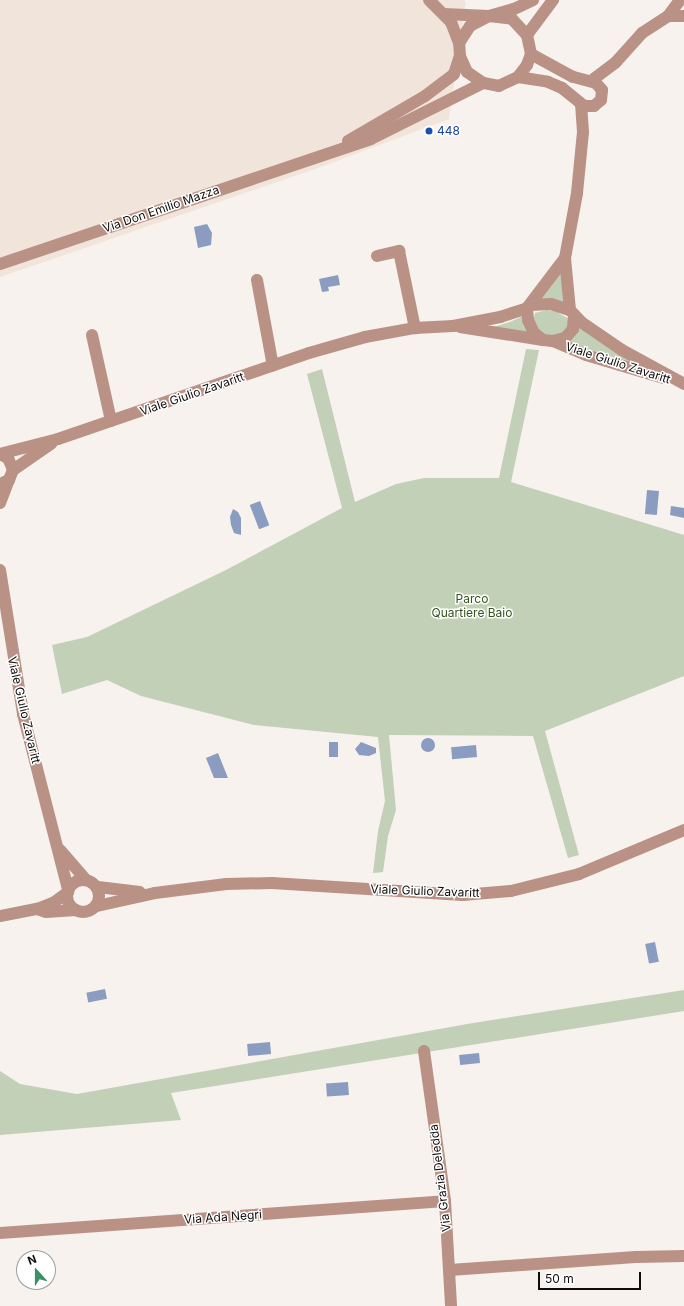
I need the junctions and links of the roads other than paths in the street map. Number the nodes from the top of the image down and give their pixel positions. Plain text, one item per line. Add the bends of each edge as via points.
1 (429, 0) edge
2 (533, 0) edge
3 (553, 0) edge
4 (680, 0) edge
5 (444, 14) junction
6 (488, 16) junction
7 (668, 16) junction
8 (684, 16) edge
9 (527, 35) junction
10 (460, 43) junction
11 (530, 54) junction
12 (460, 56) junction
13 (616, 62) junction
14 (518, 77) junction
15 (588, 82) junction
16 (483, 84) junction
17 (602, 90) junction
18 (583, 103) junction
19 (322, 155) junction
20 (377, 256) dead end
21 (564, 258) junction
22 (0, 264) edge
23 (257, 280) dead end
24 (529, 306) junction
25 (572, 313) junction
26 (453, 326) junction
27 (415, 328) junction
28 (92, 335) dead end
29 (548, 341) junction
30 (274, 366) junction
31 (684, 384) edge
32 (112, 422) junction
33 (58, 439) junction
34 (0, 454) edge
35 (8, 478) edge
36 (0, 503) edge
37 (0, 570) edge
38 (684, 830) edge
39 (58, 847) junction
40 (86, 879) junction
41 (98, 887) junction
42 (68, 890) junction
43 (155, 893) junction
44 (97, 906) junction
45 (37, 909) junction
46 (76, 910) junction
47 (0, 916) edge
48 (424, 1051) dead end
49 (445, 1201) junction
50 (0, 1233) edge
51 (684, 1256) edge
52 (450, 1270) junction
53 (451, 1306) edge

1 - 5 street
2 - 6 street via 514,9
3 - 9 street
4 - 7 street
5 - 6 street
5 - 10 street via 451,22
6 - 9 street via 512,19
6 - 10 street via 470,26
7 - 8 street
7 - 13 street via 642,33
9 - 11 street
10 - 12 street, Via Don Emilio Mazza
11 - 14 street via 527,66
11 - 15 street
12 - 16 street, Via Don Emilio Mazza via 467,72
12 - 19 street, Via Don Emilio Mazza via 454,74 426,96
13 - 15 street
13 - 17 street
14 - 16 street, Via Don Emilio Mazza via 499,86
14 - 18 street via 548,82
15 - 17 street
15 - 18 street via 579,87
16 - 19 street, Via Don Emilio Mazza via 371,139
17 - 18 street via 602,100
18 - 21 street via 577,193
19 - 22 street, Via Don Emilio Mazza
20 - 27 street via 399,251
21 - 24 street
21 - 25 street
23 - 30 street
24 - 25 street via 551,304
24 - 26 street, Viale Giulio Zavaritt via 500,317
24 - 29 street via 528,320 534,333
25 - 29 street via 574,329 566,338
25 - 31 street, Viale Giulio Zavaritt via 622,350
26 - 27 street, Viale Giulio Zavaritt
26 - 29 street, Viale Giulio Zavaritt
27 - 30 street, Viale Giulio Zavaritt via 365,337
28 - 32 street
29 - 31 street, Viale Giulio Zavaritt
30 - 32 street, Viale Giulio Zavaritt
32 - 33 street, Viale Giulio Zavaritt
33 - 34 street, Viale Giulio Zavaritt
33 - 35 street, Viale Giulio Zavaritt
34 - 35 street, Viale Giulio Zavaritt via 11,462
35 - 36 street
37 - 39 street, Viale Giulio Zavaritt via 23,714
38 - 43 street, Viale Giulio Zavaritt via 579,874 511,891 463,895 272,883 226,884
39 - 40 street, Viale Giulio Zavaritt
39 - 42 street, Viale Giulio Zavaritt
40 - 41 street, Viale Giulio Zavaritt
40 - 42 street via 75,881
41 - 43 street, Viale Giulio Zavaritt
41 - 44 street via 100,897
42 - 45 street via 53,903
42 - 46 street, Viale Giulio Zavaritt via 69,903
43 - 44 street, Viale Giulio Zavaritt
44 - 46 street, Viale Giulio Zavaritt via 89,911
45 - 46 street via 46,912
45 - 47 street
48 - 49 street, Via Grazia Deledda
49 - 50 street, Via Ada Negri
49 - 52 street, Via Grazia Deledda
51 - 52 street
52 - 53 street, Via Grazia Deledda

